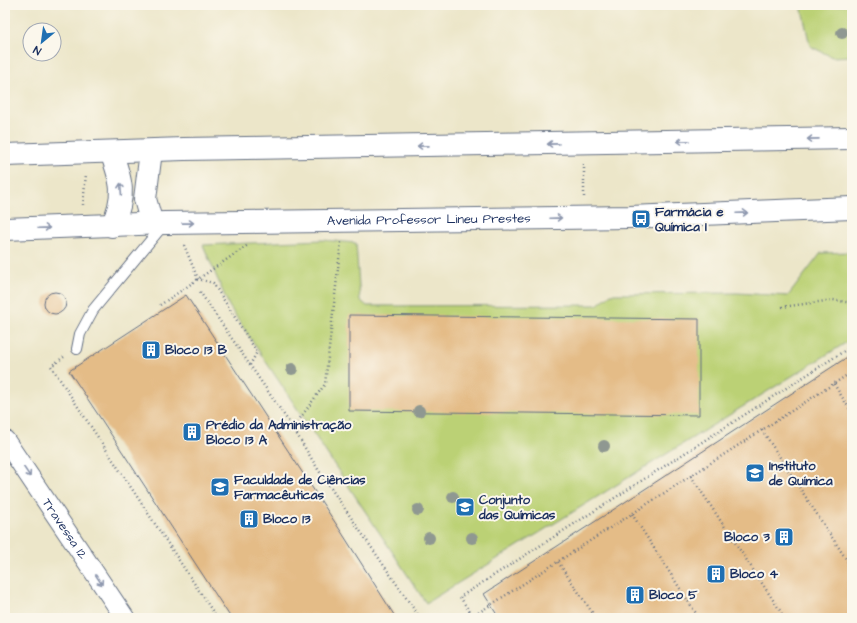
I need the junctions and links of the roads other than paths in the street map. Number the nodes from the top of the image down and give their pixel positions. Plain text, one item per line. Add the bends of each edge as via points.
1 (852, 138) edge
2 (151, 151) junction
3 (112, 152) junction
4 (5, 155) edge
5 (852, 208) edge
6 (164, 224) junction
7 (112, 226) junction
8 (5, 229) edge
9 (77, 348) road end
10 (5, 440) edge
11 (125, 618) edge

1 -> 2 main road
2 - 3 main road
2 - 6 main road via 146,199
3 - 4 main road
7 -> 3 main road via 120,207 122,188
6 -> 5 main road, Avenida Professor Lineu Prestes via 584,217
6 - 7 main road, Avenida Professor Lineu Prestes
6 - 9 lane via 93,310 80,334
8 -> 7 main road, Avenida Professor Lineu Prestes
10 -> 11 street, Travessa 12

